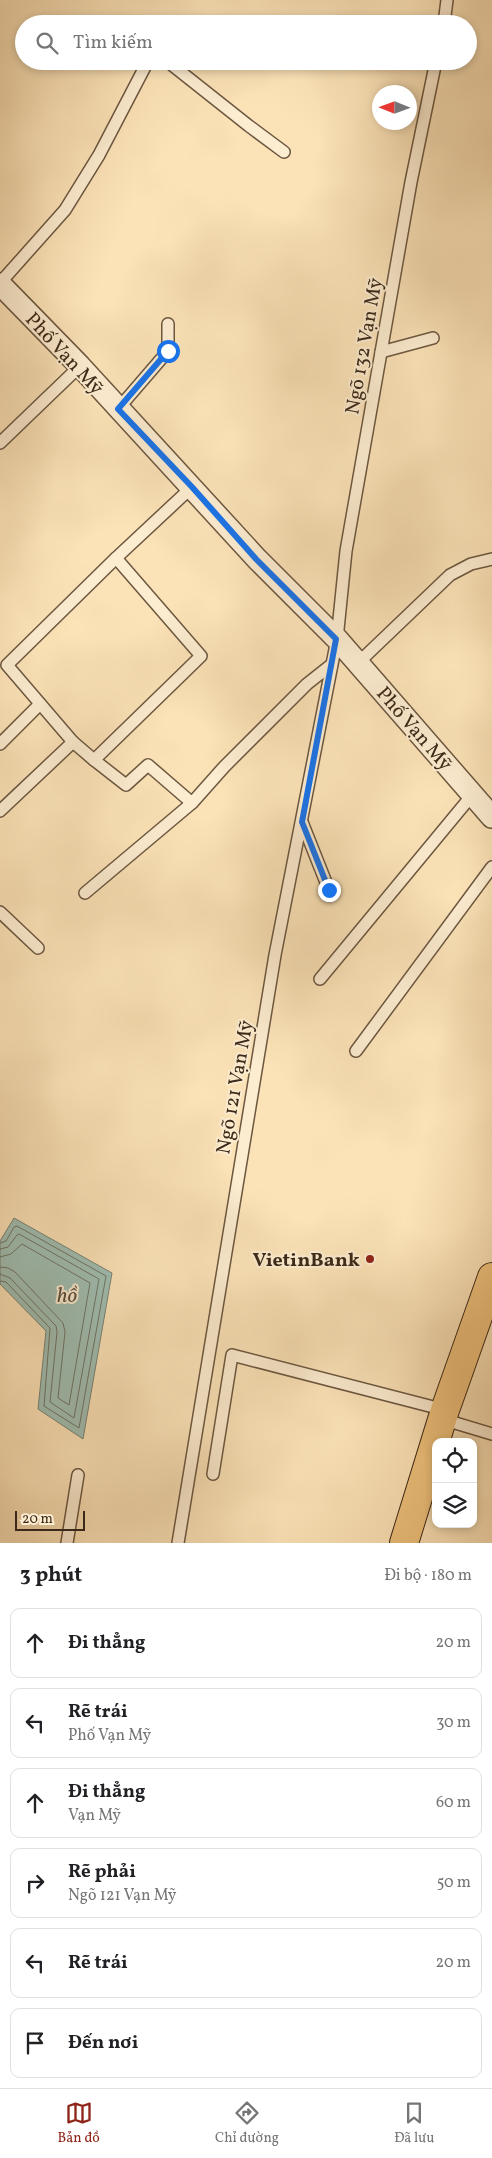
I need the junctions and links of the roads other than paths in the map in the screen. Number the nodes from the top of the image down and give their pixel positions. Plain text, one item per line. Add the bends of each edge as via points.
1 (447, 0) edge
2 (445, 15) edge
3 (143, 70) edge
4 (179, 70) edge
5 (434, 70) edge
6 (284, 152) dead end
7 (0, 284) edge
8 (168, 324) dead end
9 (432, 338) dead end
10 (381, 352) junction
11 (80, 366) junction
12 (118, 409) junction
13 (0, 442) edge
14 (192, 487) junction
15 (116, 558) junction
16 (492, 559) edge
17 (336, 639) junction
18 (4, 662) edge
19 (358, 663) junction
20 (331, 665) junction
21 (40, 704) junction
22 (73, 742) junction
23 (0, 744) edge
24 (94, 760) junction
25 (473, 794) junction
26 (192, 803) junction
27 (0, 811) edge
28 (492, 817) edge
29 (302, 822) junction
30 (492, 868) edge
31 (329, 890) dead end
32 (85, 893) dead end
33 (0, 912) edge
34 (38, 948) dead end
35 (320, 979) dead end
36 (356, 1051) dead end
37 (492, 1277) edge
38 (444, 1415) junction
39 (492, 1434) edge
40 (213, 1474) dead end
41 (78, 1475) dead end
42 (68, 1543) edge
43 (178, 1543) edge
44 (404, 1543) edge

1 - 2 lane
3 - 7 lane via 99,155 65,210
4 - 6 lane
5 - 10 lane, Ngõ 132 Vạn Mỹ
7 - 11 street, Phố Vạn Mỹ
8 - 12 lane via 168,351
9 - 10 lane
10 - 17 lane, Ngõ 132 Vạn Mỹ via 346,551
11 - 12 street, Phố Vạn Mỹ
11 - 13 lane
12 - 14 street, Phố Vạn Mỹ
14 - 15 lane
14 - 17 street, Phố Vạn Mỹ via 256,559
15 - 18 lane
15 - 24 lane via 201,656
16 - 19 lane via 471,564 450,575
17 - 19 street, Phố Vạn Mỹ
17 - 20 lane, Ngõ 121 Vạn Mỹ
18 - 21 lane
19 - 25 street, Phố Vạn Mỹ
20 - 26 lane via 307,684
20 - 29 lane, Ngõ 121 Vạn Mỹ
21 - 22 lane
21 - 23 lane
22 - 24 lane
22 - 27 lane
24 - 26 lane via 126,785 148,765
25 - 28 street, Phố Vạn Mỹ
25 - 35 lane
26 - 32 lane
29 - 31 lane
29 - 43 lane, Ngõ 121 Vạn Mỹ via 275,955
30 - 36 lane
33 - 34 lane
37 - 38 main road
38 - 39 lane
38 - 40 lane via 232,1355
38 - 44 main road
41 - 42 lane

